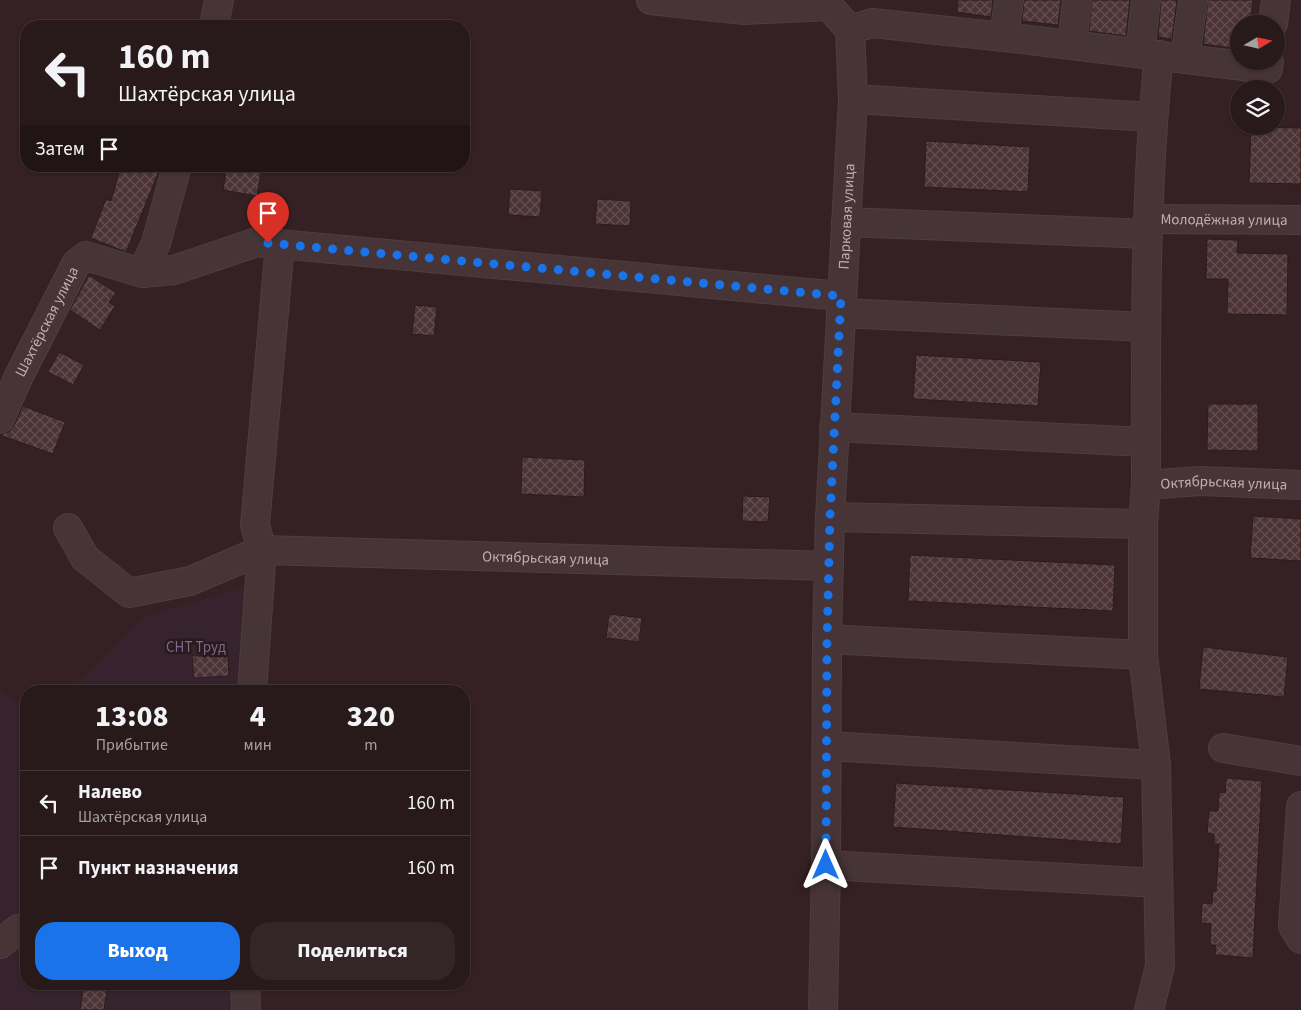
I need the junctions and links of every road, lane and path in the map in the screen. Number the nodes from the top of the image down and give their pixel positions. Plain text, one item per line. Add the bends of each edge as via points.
1 (219, 0) edge
2 (651, 0) edge
3 (1009, 0) edge
4 (1077, 0) edge
5 (1146, 0) edge
6 (1193, 0) edge
7 (1276, 0) edge
8 (827, 2) edge
9 (1274, 15) edge
10 (215, 20) edge
11 (850, 30) junction
12 (1004, 37) junction
13 (1072, 45) junction
14 (1162, 56) junction
15 (1230, 62) edge
16 (853, 99) junction
17 (1152, 117) junction
18 (175, 172) edge
19 (1301, 220) edge
20 (846, 222) junction
21 (1148, 227) junction
22 (280, 244) junction
23 (142, 273) junction
24 (841, 305) junction
25 (1146, 327) junction
26 (0, 418) edge
27 (834, 427) junction
28 (1146, 442) junction
29 (1146, 485) junction
30 (1301, 485) edge
31 (830, 517) junction
32 (1143, 524) junction
33 (68, 528) dead end
34 (262, 550) junction
35 (829, 566) junction
36 (827, 640) junction
37 (1143, 655) junction
38 (252, 685) edge
39 (827, 746) junction
40 (1223, 748) dead end
41 (1301, 761) edge
42 (1156, 765) junction
43 (1301, 806) edge
44 (826, 865) junction
45 (1158, 883) junction
46 (20, 930) edge
47 (1301, 939) edge
48 (0, 944) edge
49 (823, 1010) edge
50 (1150, 1010) edge

1 - 10 street
2 - 8 street via 744,10
3 - 12 street
4 - 13 street
5 - 14 street
6 - 14 street
7 - 9 street
8 - 11 street
11 - 12 street via 872,23
11 - 16 street, Парковая улица
12 - 13 street
13 - 14 street
14 - 15 street
14 - 17 street
16 - 17 street
16 - 20 street, Парковая улица
17 - 21 street
18 - 23 street via 156,243
19 - 21 street, Молодёжная улица
20 - 21 street, Молодёжная улица
20 - 24 street, Парковая улица
21 - 25 street
22 - 23 street, Шахтёрская улица via 257,242 174,270
22 - 24 street, Шахтёрская улица
22 - 34 street via 255,525
23 - 26 street, Шахтёрская улица via 86,256 76,264
24 - 25 street, Шахтёрская улица
24 - 27 street, Парковая улица
25 - 28 street
27 - 28 street
27 - 31 street, Парковая улица
28 - 29 street
29 - 30 street, Октябрьская улица via 1200,481
29 - 32 street
31 - 32 street
31 - 35 street, Парковая улица
32 - 37 street
33 - 34 street via 85,558 129,593 190,581
34 - 35 street, Октябрьская улица
34 - 38 street
35 - 36 street, Парковая улица
36 - 37 street
36 - 39 street, Парковая улица
37 - 42 street
39 - 42 street
39 - 44 street, Парковая улица
40 - 41 street
42 - 45 street
43 - 47 street via 1293,926
44 - 45 street
44 - 49 street, Парковая улица
45 - 50 street via 1160,966
46 - 48 street

